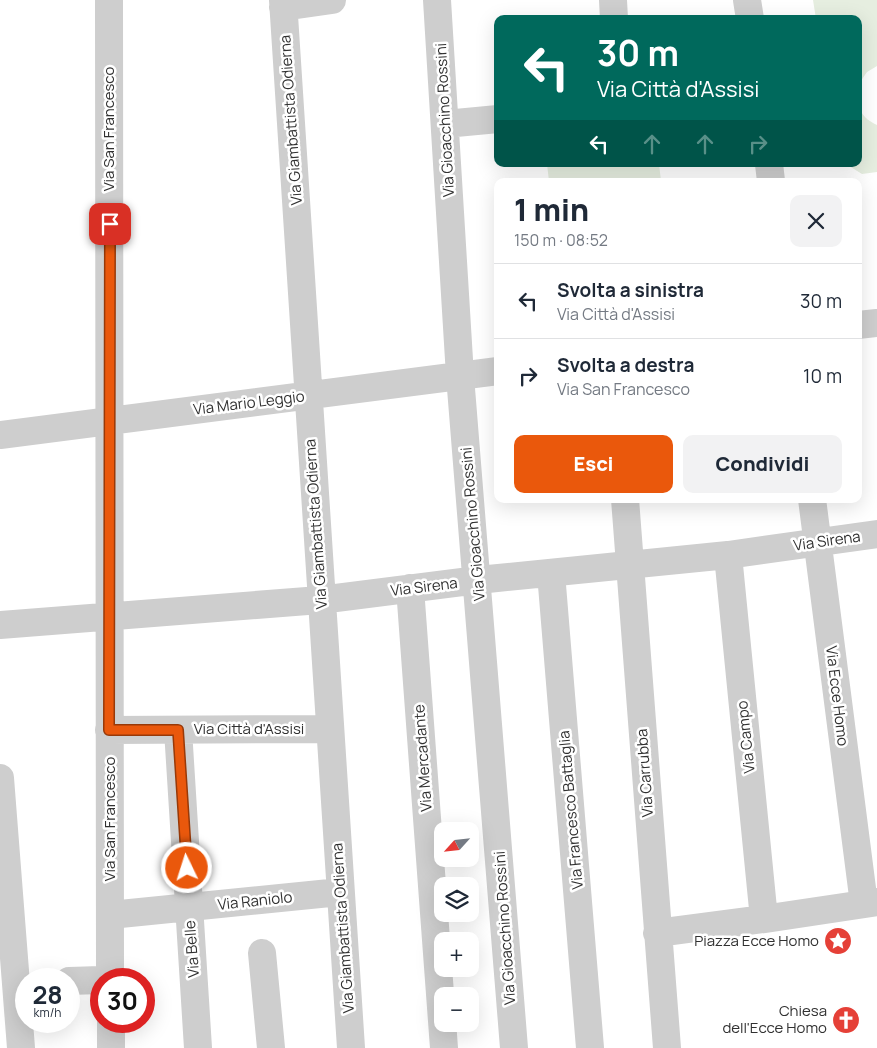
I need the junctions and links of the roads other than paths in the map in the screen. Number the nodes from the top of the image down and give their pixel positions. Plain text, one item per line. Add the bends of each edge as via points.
1 (109, 0) edge
2 (332, 0) edge
3 (438, 0) edge
4 (613, 0) edge
5 (747, 0) edge
6 (283, 3) edge
7 (614, 15) edge
8 (749, 15) edge
9 (494, 119) edge
10 (445, 124) junction
11 (877, 323) edge
12 (862, 325) edge
13 (494, 372) edge
14 (460, 376) junction
15 (308, 396) junction
16 (110, 421) junction
17 (0, 435) edge
18 (625, 503) edge
19 (813, 503) edge
20 (877, 534) edge
21 (818, 542) junction
22 (728, 555) junction
23 (629, 565) junction
24 (551, 573) junction
25 (478, 580) junction
26 (410, 588) junction
27 (320, 600) junction
28 (109, 617) junction
29 (0, 625) edge
30 (329, 729) junction
31 (109, 730) junction
32 (178, 730) junction
33 (0, 778) edge
34 (340, 892) junction
35 (868, 899) edge
36 (190, 908) junction
37 (110, 914) junction
38 (764, 919) junction
39 (657, 933) junction
40 (262, 953) dead end
41 (20, 968) edge
42 (110, 968) edge
43 (21, 1033) edge
44 (111, 1033) edge
45 (21, 1048) edge
46 (111, 1048) edge
47 (198, 1048) edge
48 (271, 1048) edge
49 (351, 1048) edge
50 (444, 1048) edge
51 (514, 1048) edge
52 (590, 1048) edge
53 (666, 1048) edge

1 - 16 street, Via San Francesco
2 - 6 street
3 - 10 street, Via Gioacchino Rossini
4 - 7 street
5 - 8 street
6 - 15 street, Via Giambattista Odierna
9 - 10 street
10 - 14 street, Via Gioacchino Rossini
11 - 12 street
13 - 14 street, Via Mario Leggio
14 - 15 street, Via Mario Leggio
14 - 25 street, Via Gioacchino Rossini
15 - 16 street, Via Mario Leggio
15 - 27 street, Via Giambattista Odierna
16 - 17 street, Via Mario Leggio
16 - 28 street, Via San Francesco
18 - 23 street, Via Carrubba
19 - 21 street, Via Ecce Homo
20 - 21 street, Via Sirena
21 - 22 street, Via Sirena
21 - 35 street, Via Ecce Homo
22 - 23 street, Via Sirena
22 - 38 street, Via Campo
23 - 24 street, Via Sirena
23 - 39 street, Via Carrubba
24 - 25 street, Via Sirena
24 - 52 street, Via Francesco Battaglia
25 - 26 street, Via Sirena
25 - 51 street, Via Gioacchino Rossini
26 - 27 street, Via Sirena
26 - 50 street, Via Mercadante
27 - 28 street, Via Sirena
27 - 30 street, Via Giambattista Odierna
28 - 29 street, Via Sirena
28 - 31 street, Via San Francesco
30 - 32 street, Via Città d'Assisi
30 - 34 street, Via Giambattista Odierna
31 - 32 street, Via Città d'Assisi
31 - 37 street, Via San Francesco
32 - 36 street, Via Belle
33 - 41 street
34 - 36 street, Via Raniolo
34 - 49 street, Via Giambattista Odierna
35 - 38 street
36 - 37 street, Via Raniolo
36 - 47 street, Via Belle
37 - 42 street, Via San Francesco
38 - 39 street
39 - 53 street, Via Carrubba
40 - 48 street
43 - 45 street
44 - 46 street

